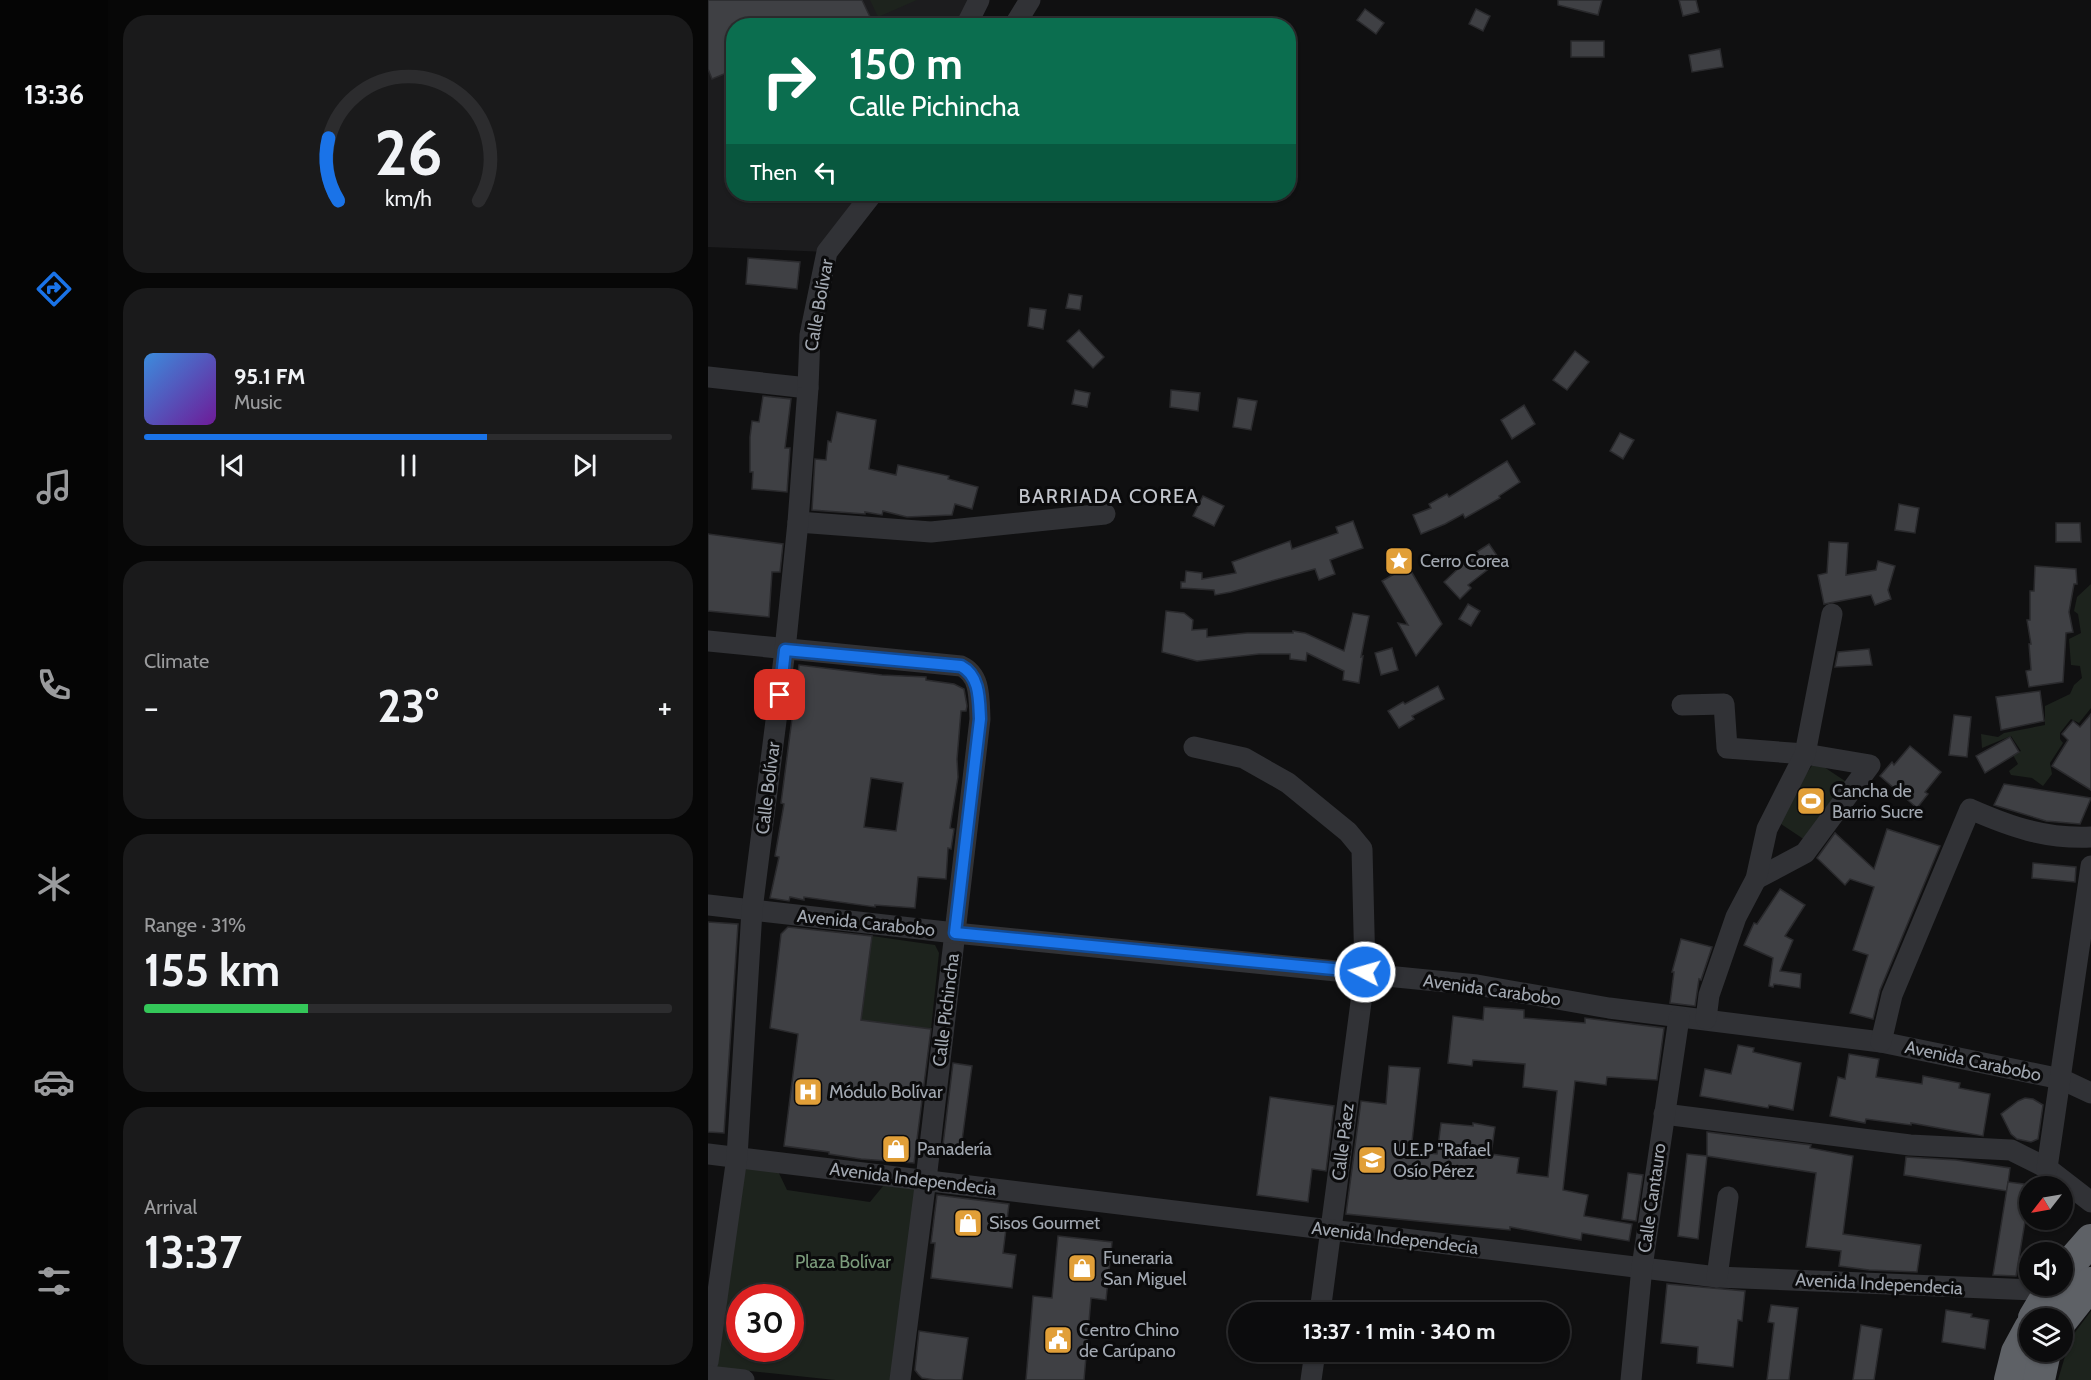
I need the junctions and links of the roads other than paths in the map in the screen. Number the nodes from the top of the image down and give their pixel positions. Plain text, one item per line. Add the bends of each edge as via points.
1 (979, 0) edge
2 (1030, 0) edge
3 (970, 18) edge
4 (1019, 18) edge
5 (867, 201) edge
6 (708, 377) edge
7 (808, 388) junction
8 (1105, 514) dead end
9 (798, 522) junction
10 (1832, 614) dead end
11 (708, 641) edge
12 (785, 650) junction
13 (1682, 705) dead end
14 (1194, 747) dead end
15 (1805, 754) junction
16 (2091, 837) edge
17 (2091, 866) edge
18 (1756, 879) junction
19 (708, 905) edge
20 (752, 910) junction
21 (955, 933) junction
22 (1365, 972) junction
23 (1679, 1018) junction
24 (1706, 1019) junction
25 (1881, 1042) junction
26 (2061, 1080) junction
27 (2091, 1093) edge
28 (1664, 1114) junction
29 (708, 1154) edge
30 (737, 1157) junction
31 (2047, 1168) junction
32 (926, 1181) junction
33 (1728, 1197) dead end
34 (2091, 1202) edge
35 (1331, 1230) junction
36 (2091, 1240) edge
37 (1642, 1267) junction
38 (2073, 1271) edge
39 (1717, 1276) junction
40 (2019, 1288) edge
41 (1321, 1302) edge
42 (2019, 1348) edge
43 (708, 1362) edge
44 (1314, 1362) edge
45 (2043, 1362) edge
46 (708, 1376) edge
47 (744, 1380) edge
48 (900, 1380) edge
49 (1311, 1380) edge
50 (1631, 1380) edge
51 (2010, 1380) edge
52 (2039, 1380) edge

1 - 3 street
2 - 4 street
5 - 7 street, Calle Bolívar via 827,252 810,335
6 - 7 street
7 - 9 street, Calle Bolívar
8 - 9 street via 931,532
9 - 12 street, Calle Bolívar
10 - 15 street
11 - 12 street
12 - 20 street, Calle Bolívar
12 - 21 street, Calle Pichincha via 961,666 974,677 980,719
13 - 15 street via 1724,704 1727,748
14 - 22 street, Calle Páez via 1244,758 1288,783 1348,832 1362,849
15 - 18 street via 1767,829
15 - 18 street via 1870,765 1805,853
16 - 25 street via 2033,833 1970,808 1892,994
17 - 26 street
18 - 24 street via 1736,917 1709,995
19 - 20 street, Avenida Carabobo
20 - 21 street, Avenida Carabobo
20 - 30 street, Calle Bolívar
21 - 22 street, Avenida Carabobo
21 - 32 street, Calle Pichincha
22 - 23 street, Avenida Carabobo via 1477,985
22 - 35 street, Calle Páez
23 - 24 street, Avenida Carabobo
23 - 28 street, Calle Cantauro
24 - 25 street, Avenida Carabobo
25 - 26 street, Avenida Carabobo
26 - 27 street, Avenida Carabobo
26 - 31 street
28 - 31 street via 1910,1145 2011,1150
28 - 37 street, Calle Cantauro
29 - 30 street, Avenida Independecia
30 - 32 street, Avenida Independecia
30 - 43 street, Calle Bolívar
31 - 34 street
32 - 35 street, Avenida Independecia
32 - 48 street, Calle Pichincha
33 - 39 street
35 - 37 street, Avenida Independecia
35 - 41 street, Calle Páez
36 - 38 highway
37 - 39 street, Avenida Independecia
37 - 50 street, Calle Cantauro
39 - 40 street, Avenida Independecia
42 - 51 highway
44 - 49 street
45 - 52 highway
46 - 47 street

